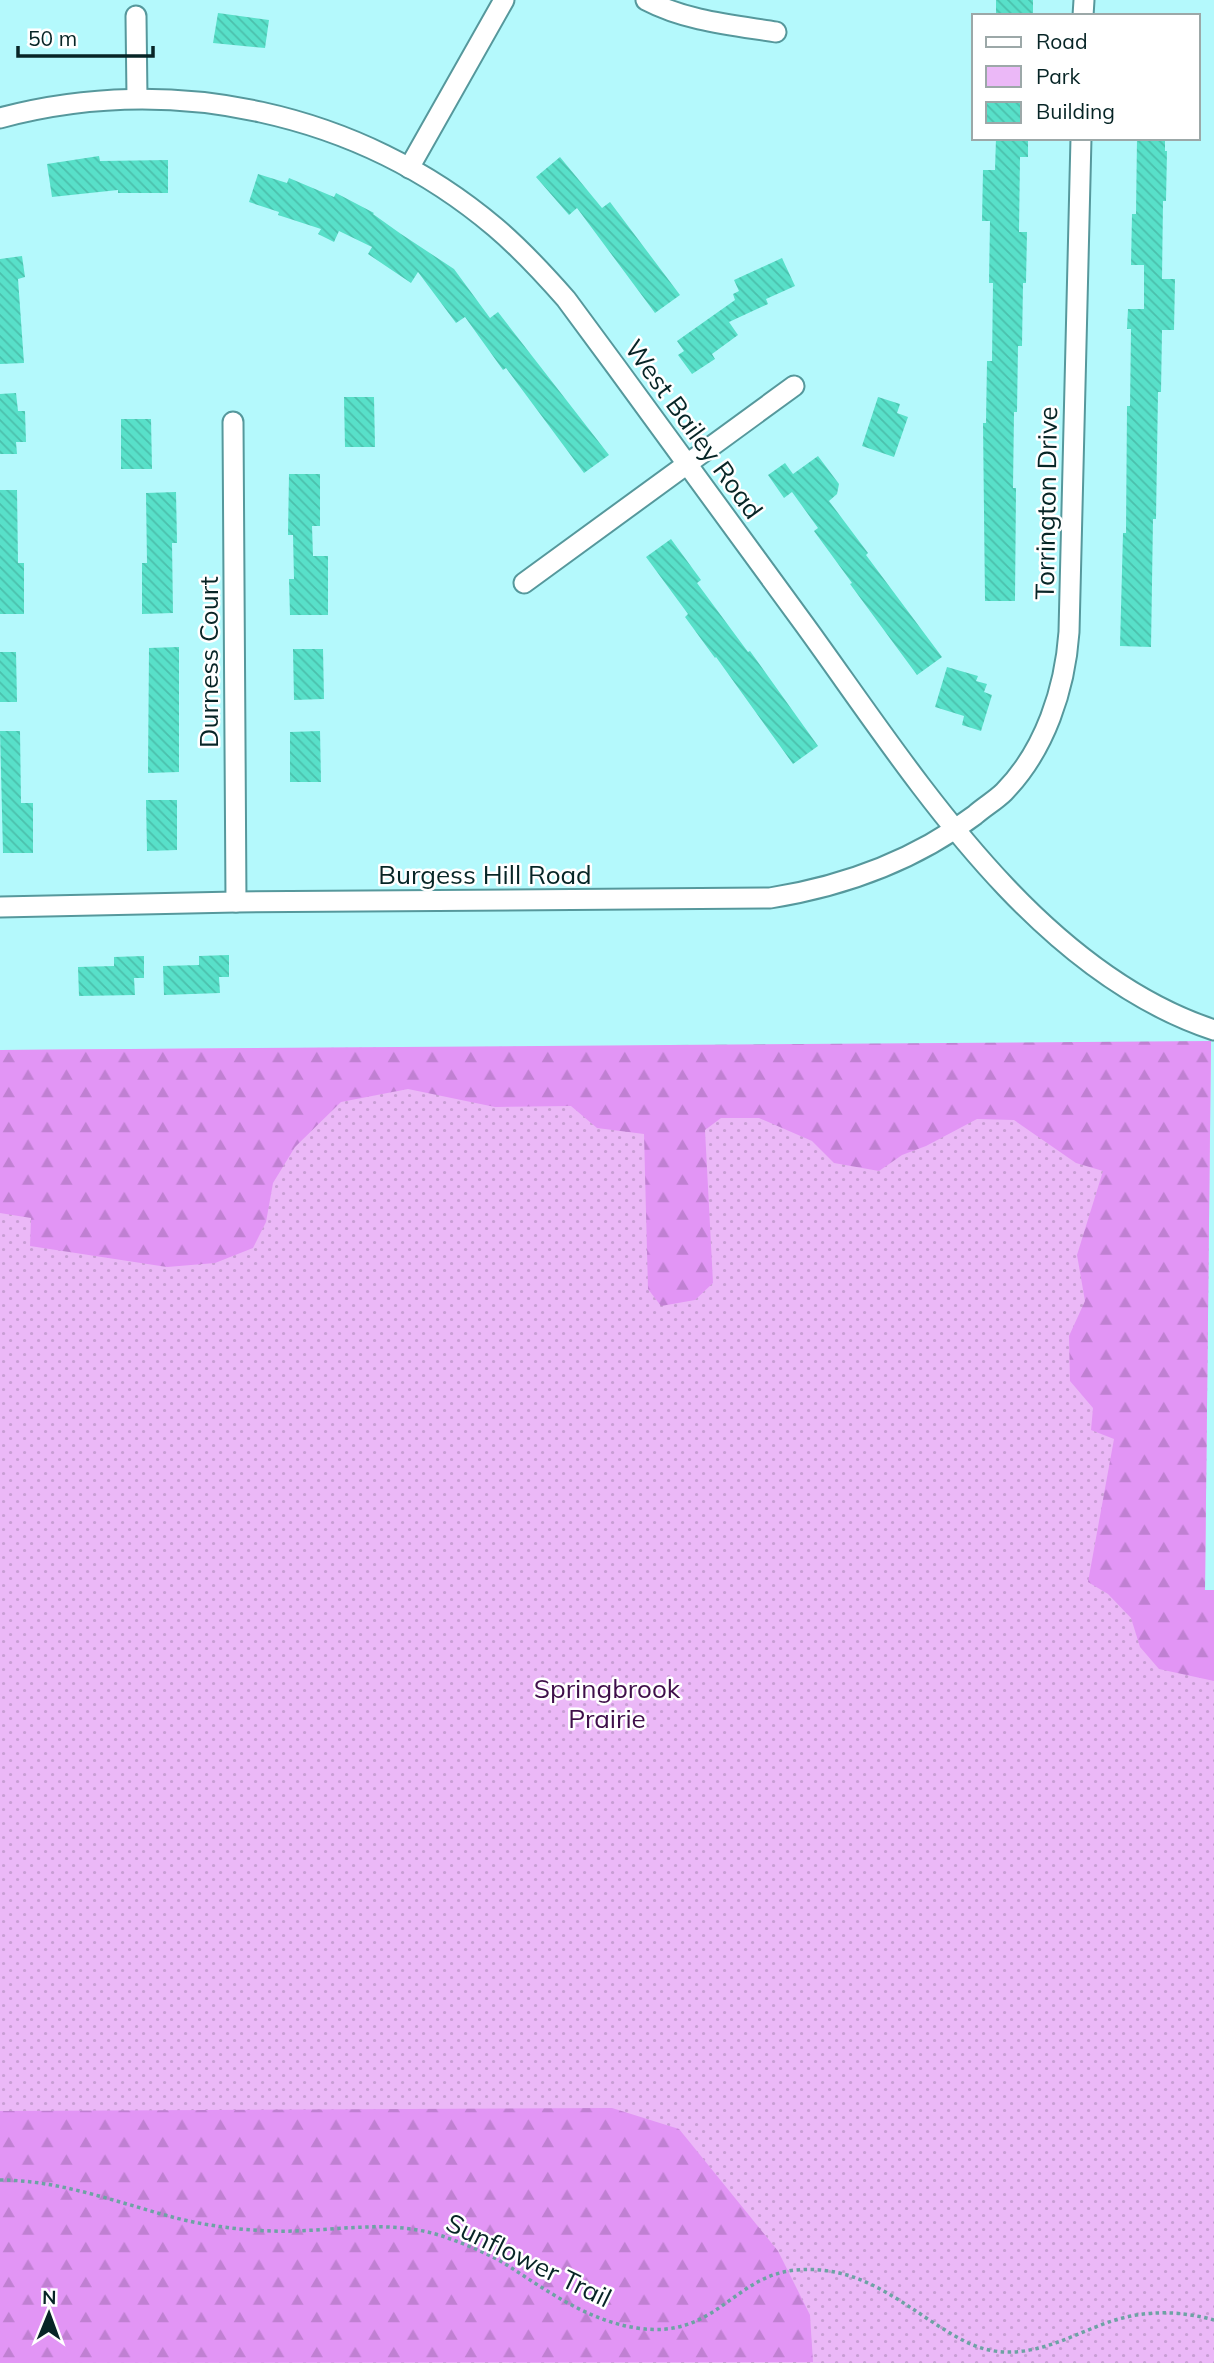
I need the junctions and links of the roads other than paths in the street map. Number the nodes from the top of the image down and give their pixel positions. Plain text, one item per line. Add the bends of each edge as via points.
1 (504, 0) edge
2 (646, 0) edge
3 (136, 16) dead end
4 (776, 32) dead end
5 (137, 98) junction
6 (0, 118) edge
7 (1081, 140) edge
8 (409, 168) junction
9 (794, 386) dead end
10 (233, 422) dead end
11 (688, 465) junction
12 (524, 583) dead end
13 (956, 829) junction
14 (236, 902) junction
15 (0, 907) edge
16 (1214, 1030) edge

1 - 8 street
2 - 4 street via 704,20
3 - 5 street
5 - 6 street, West Bailey Road via 88,101
5 - 8 street, West Bailey Road via 204,102 281,116 376,150
7 - 13 street, Torrington Drive via 1069,632 1062,681 1044,731 1017,777
8 - 11 street, West Bailey Road via 494,226 534,263 566,299
9 - 11 street
10 - 14 street, Durness Court
11 - 12 street
11 - 13 street, West Bailey Road
13 - 14 street, Burgess Hill Road via 874,872 770,898
13 - 16 street, West Bailey Road via 996,879 1063,942 1140,996
14 - 15 street, Burgess Hill Road

